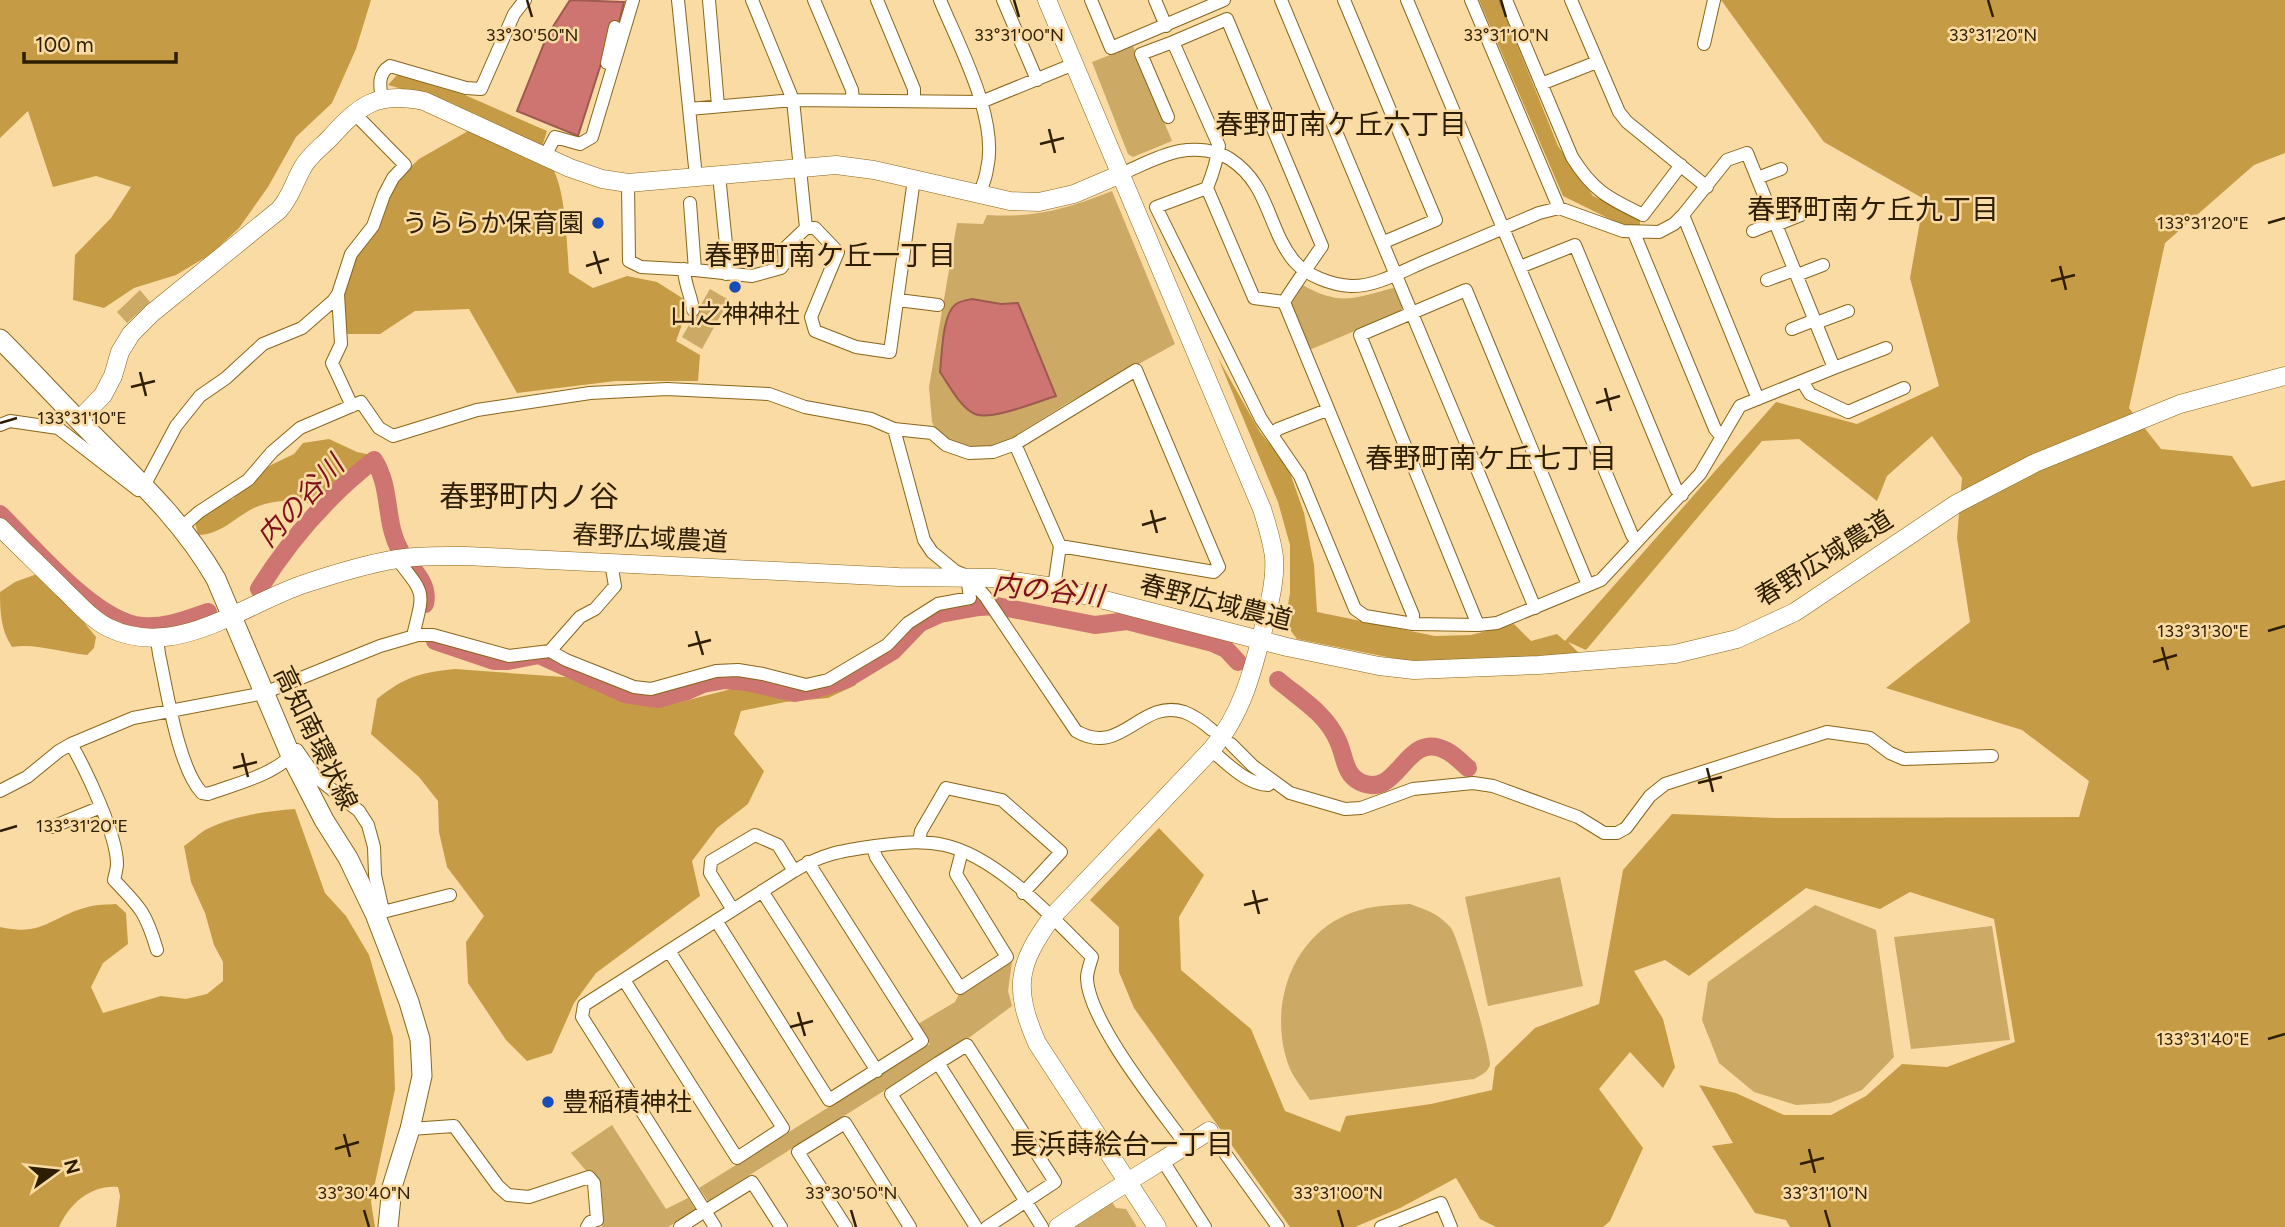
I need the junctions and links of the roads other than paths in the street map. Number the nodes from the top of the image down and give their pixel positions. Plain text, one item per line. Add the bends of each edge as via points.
1 (525, 0) edge
2 (633, 0) edge
3 (678, 0) edge
4 (709, 0) edge
5 (752, 0) edge
6 (814, 0) edge
7 (877, 0) edge
8 (940, 0) edge
9 (1003, 0) edge
10 (1047, 0) edge
11 (1091, 0) edge
12 (1155, 0) edge
13 (1281, 0) edge
14 (1344, 0) edge
15 (1407, 0) edge
16 (1471, 0) edge
17 (1506, 0) edge
18 (1571, 0) edge
19 (1714, 0) edge
20 (1221, 1) edge
21 (1166, 26) junction
22 (615, 27) dead end
23 (1173, 42) junction
24 (1704, 44) dead end
25 (1597, 62) junction
26 (1074, 64) junction
27 (1037, 80) junction
28 (1541, 84) junction
29 (382, 99) junction
30 (793, 100) junction
31 (853, 100) junction
32 (914, 101) junction
33 (981, 102) junction
34 (718, 106) junction
35 (689, 109) junction
36 (353, 112) junction
37 (1168, 117) dead end
38 (595, 126) junction
39 (1218, 151) junction
40 (545, 156) junction
41 (1681, 165) junction
42 (799, 167) junction
43 (1781, 169) dead end
44 (1121, 174) junction
45 (719, 175) junction
46 (696, 177) junction
47 (1757, 178) junction
48 (914, 179) junction
49 (628, 183) junction
50 (1706, 187) junction
51 (1207, 188) junction
52 (979, 195) junction
53 (690, 203) dead end
54 (1559, 208) junction
55 (1683, 215) junction
56 (1801, 215) dead end
57 (1775, 223) junction
58 (806, 228) junction
59 (1504, 228) junction
60 (1753, 231) dead end
61 (1634, 233) junction
62 (1384, 242) junction
63 (1823, 265) dead end
64 (1520, 267) junction
65 (690, 269) junction
66 (1305, 270) junction
67 (1796, 272) junction
68 (726, 274) junction
69 (1396, 274) junction
70 (1768, 280) dead end
71 (338, 294) junction
72 (898, 300) junction
73 (1284, 302) junction
74 (938, 305) dead end
75 (693, 310) dead end
76 (1848, 311) dead end
77 (1412, 312) junction
78 (1816, 322) junction
79 (1792, 329) dead end
80 (0, 340) edge
81 (1886, 348) dead end
82 (1834, 368) junction
83 (2285, 376) edge
84 (1802, 381) junction
85 (1903, 388) dead end
86 (1758, 399) junction
87 (352, 406) junction
88 (1327, 410) junction
89 (79, 421) junction
90 (0, 425) edge
91 (894, 429) junction
92 (1273, 434) junction
93 (1722, 437) junction
94 (1015, 444) junction
95 (144, 486) junction
96 (1682, 495) junction
97 (0, 527) edge
98 (182, 527) junction
99 (1636, 541) junction
100 (1060, 547) junction
101 (397, 559) junction
102 (611, 563) junction
103 (967, 576) junction
104 (1588, 585) junction
105 (1054, 587) junction
106 (1535, 608) junction
107 (231, 617) junction
108 (1413, 624) junction
109 (1478, 625) junction
110 (418, 635) junction
111 (157, 639) junction
112 (1260, 641) junction
113 (550, 651) junction
114 (264, 693) junction
115 (172, 710) junction
116 (1212, 730) dead end
117 (71, 744) junction
118 (1231, 744) dead end
119 (1211, 750) junction
120 (291, 756) junction
121 (1992, 756) dead end
122 (1272, 781) junction
123 (0, 791) edge
124 (101, 807) junction
125 (52, 827) dead end
126 (919, 842) junction
127 (873, 847) junction
128 (962, 851) junction
129 (808, 862) junction
130 (794, 871) junction
131 (762, 891) junction
132 (1023, 893) junction
133 (450, 895) dead end
134 (733, 910) junction
135 (379, 913) junction
136 (1052, 917) junction
137 (717, 922) junction
138 (157, 950) dead end
139 (670, 951) junction
140 (624, 980) junction
141 (938, 1063) junction
142 (877, 1071) junction
143 (410, 1129) junction
144 (1209, 1130) joint
145 (1186, 1145) junction
146 (1163, 1161) junction
147 (1129, 1180) junction
148 (1027, 1202) junction
149 (705, 1211) junction
150 (388, 1227) edge
151 (587, 1227) edge
152 (680, 1227) edge
153 (715, 1227) edge
154 (781, 1227) edge
155 (846, 1227) edge
156 (910, 1227) edge
157 (976, 1227) edge
158 (987, 1227) edge
159 (1042, 1227) edge
160 (1058, 1227) edge
161 (1157, 1227) edge
162 (1205, 1227) edge
163 (1278, 1227) edge
164 (1381, 1227) edge
165 (1451, 1227) edge

1 - 29 street via 514,13 481,89 390,66 379,83
2 - 38 street
3 - 35 street
4 - 34 street
5 - 30 street
6 - 31 street
7 - 32 street via 914,89
8 - 33 street
9 - 27 street
10 - 26 street
11 - 21 street via 1111,48
12 - 21 street
13 - 62 street
14 - 62 street via 1436,220
15 - 59 street
16 - 54 street
17 - 28 street
18 - 25 street
19 - 24 street
20 - 21 street
22 - 38 street
23 - 37 street via 1141,54
23 - 39 street
23 - 66 street via 1227,19 1322,246
25 - 28 street
25 - 41 street via 1627,122
26 - 27 street
26 - 44 street
27 - 33 street
28 - 41 street via 1572,157 1604,196 1643,215
29 - 36 street
29 - 40 street via 424,101
30 - 31 street
30 - 34 street
30 - 42 street
31 - 32 street
32 - 33 street
33 - 52 street via 989,140 988,168
34 - 35 street
35 - 46 street
36 - 71 street via 405,165 384,195 378,218 351,254
36 - 89 street via 308,160 279,210 131,334 103,395
38 - 40 street via 592,137 580,144 555,137
39 - 44 street via 1183,150
39 - 51 street
39 - 66 street via 1255,181 1283,244
40 - 49 street via 602,179
41 - 50 street
42 - 45 street
42 - 48 street via 836,165
42 - 58 street
43 - 47 street
44 - 52 street via 1074,194 1039,202
44 - 112 street via 1270,535 1273,589
45 - 46 street
45 - 68 street
46 - 49 street
47 - 50 street via 1747,153 1727,160
47 - 57 street
48 - 52 street
48 - 72 street
49 - 65 street via 629,261 640,267
50 - 55 street
51 - 73 street via 1254,298
51 - 92 street via 1156,207 1261,419
53 - 65 street
54 - 59 street
54 - 61 street
55 - 61 street via 1659,232
55 - 86 street
56 - 57 street
57 - 60 street
57 - 67 street
58 - 68 street via 785,249 781,268 752,276
58 - 72 street via 815,228 838,252 811,317 815,331 856,347 890,352
59 - 64 street
59 - 69 street
61 - 93 street
62 - 69 street
63 - 67 street
64 - 96 street via 1575,244 1675,489
64 - 99 street
65 - 68 street
65 - 75 street via 685,286
66 - 69 street via 1326,281 1352,286
66 - 73 street
67 - 70 street
67 - 78 street
69 - 77 street
71 - 87 street via 341,344 331,363
71 - 95 street via 302,328 263,344 200,397 176,426
72 - 74 street
73 - 88 street
76 - 78 street
77 - 104 street via 1466,290
77 - 106 street
77 - 109 street via 1360,335
78 - 79 street
78 - 82 street
80 - 89 main road, 高知南環状線
81 - 82 street
82 - 84 street
83 - 112 street, 春野広域農道 via 2180,404 2035,463 1956,504 1795,612 1750,634 1704,648 1539,665 1414,670
84 - 85 street via 1810,394 1848,412
84 - 86 street
86 - 93 street via 1741,406
87 - 91 street via 361,402 379,428 393,436 477,410 590,393 725,391 769,394
87 - 98 street via 300,428 248,480
88 - 92 street
88 - 108 street
89 - 95 main road, 高知南環状線
90 - 95 street via 10,421 58,428 138,491
91 - 94 street via 932,433 969,453 993,452
91 - 103 street via 924,540 932,552
92 - 108 street via 1300,476 1355,609 1366,616
93 - 96 street
94 - 100 street
94 - 100 street via 1136,370 1219,567 1214,572
95 - 98 main road, 高知南環状線
96 - 99 street
97 - 111 street, 春野広域農道 via 107,628
98 - 107 main road, 高知南環状線 via 216,579
99 - 104 street via 1601,580
100 - 105 street
101 - 102 street, 春野広域農道 via 466,556
101 - 107 street, 春野広域農道 via 306,584
101 - 110 street via 420,589
102 - 103 street, 春野広域農道
102 - 113 street via 615,586
103 - 105 street, 春野広域農道
103 - 113 street via 970,598 938,604 887,645 828,680 806,685 738,670 716,671 651,689 634,687
103 - 116 street via 997,612 1076,731 1088,738 1114,737 1150,713 1164,710 1183,711
104 - 106 street
105 - 112 street, 春野広域農道
106 - 109 street via 1497,623
107 - 111 street, 春野広域農道
107 - 114 main road, 高知南環状線
108 - 109 street
110 - 113 street via 509,656
110 - 114 street
111 - 115 street
112 - 119 street via 1242,702
114 - 115 street
114 - 120 main road, 高知南環状線
115 - 117 street via 134,718
115 - 120 street via 184,761 202,793 263,774
117 - 123 street
117 - 124 street
118 - 122 street
119 - 122 street via 1260,785
119 - 136 street
120 - 135 main road, 高知南環状線
120 - 135 street via 297,750 316,777 359,811 368,825
121 - 122 street via 1904,759 1870,738 1827,732 1665,784 1617,833 1604,832 1578,817 1493,786 1473,783 1413,789 1362,808 1345,809 1290,793
124 - 125 street
124 - 138 street via 117,863 114,880 140,907
126 - 127 street
126 - 128 street
126 - 132 street via 946,788 1002,800 1061,852
127 - 128 street via 960,988 1007,957 956,874
127 - 129 street via 825,854
128 - 132 street via 988,864
129 - 130 street
129 - 142 street via 922,1041
130 - 131 street
130 - 134 street via 778,845 755,835 711,861 710,873
131 - 134 street
131 - 142 street
132 - 136 street
133 - 135 street
134 - 137 street
135 - 143 main road, 高知南環状線 via 420,1039 422,1076
136 - 145 street via 1092,957 1086,976 1099,1018
136 - 147 street via 1034,941 1024,967 1022,997 1027,1020 1037,1043
137 - 139 street
137 - 142 street via 830,1100
139 - 140 street
139 - 140 street via 783,1128 737,1158
140 - 149 street via 584,1004 582,1017
141 - 148 street
141 - 148 street via 967,1045 1011,1113 1055,1182
141 - 157 street via 891,1094
143 - 150 main road, 高知南環状線 via 392,1187
143 - 151 street via 454,1126 498,1186 518,1198 589,1177 594,1183 597,1220
144 - 145 street
144 - 163 street
145 - 146 street
146 - 147 street
146 - 162 street
147 - 160 street
147 - 161 street
148 - 158 street
148 - 159 street
149 - 152 street
149 - 153 street
149 - 154 street via 752,1182
155 - 156 street via 798,1152 845,1123
164 - 165 street via 1441,1203

